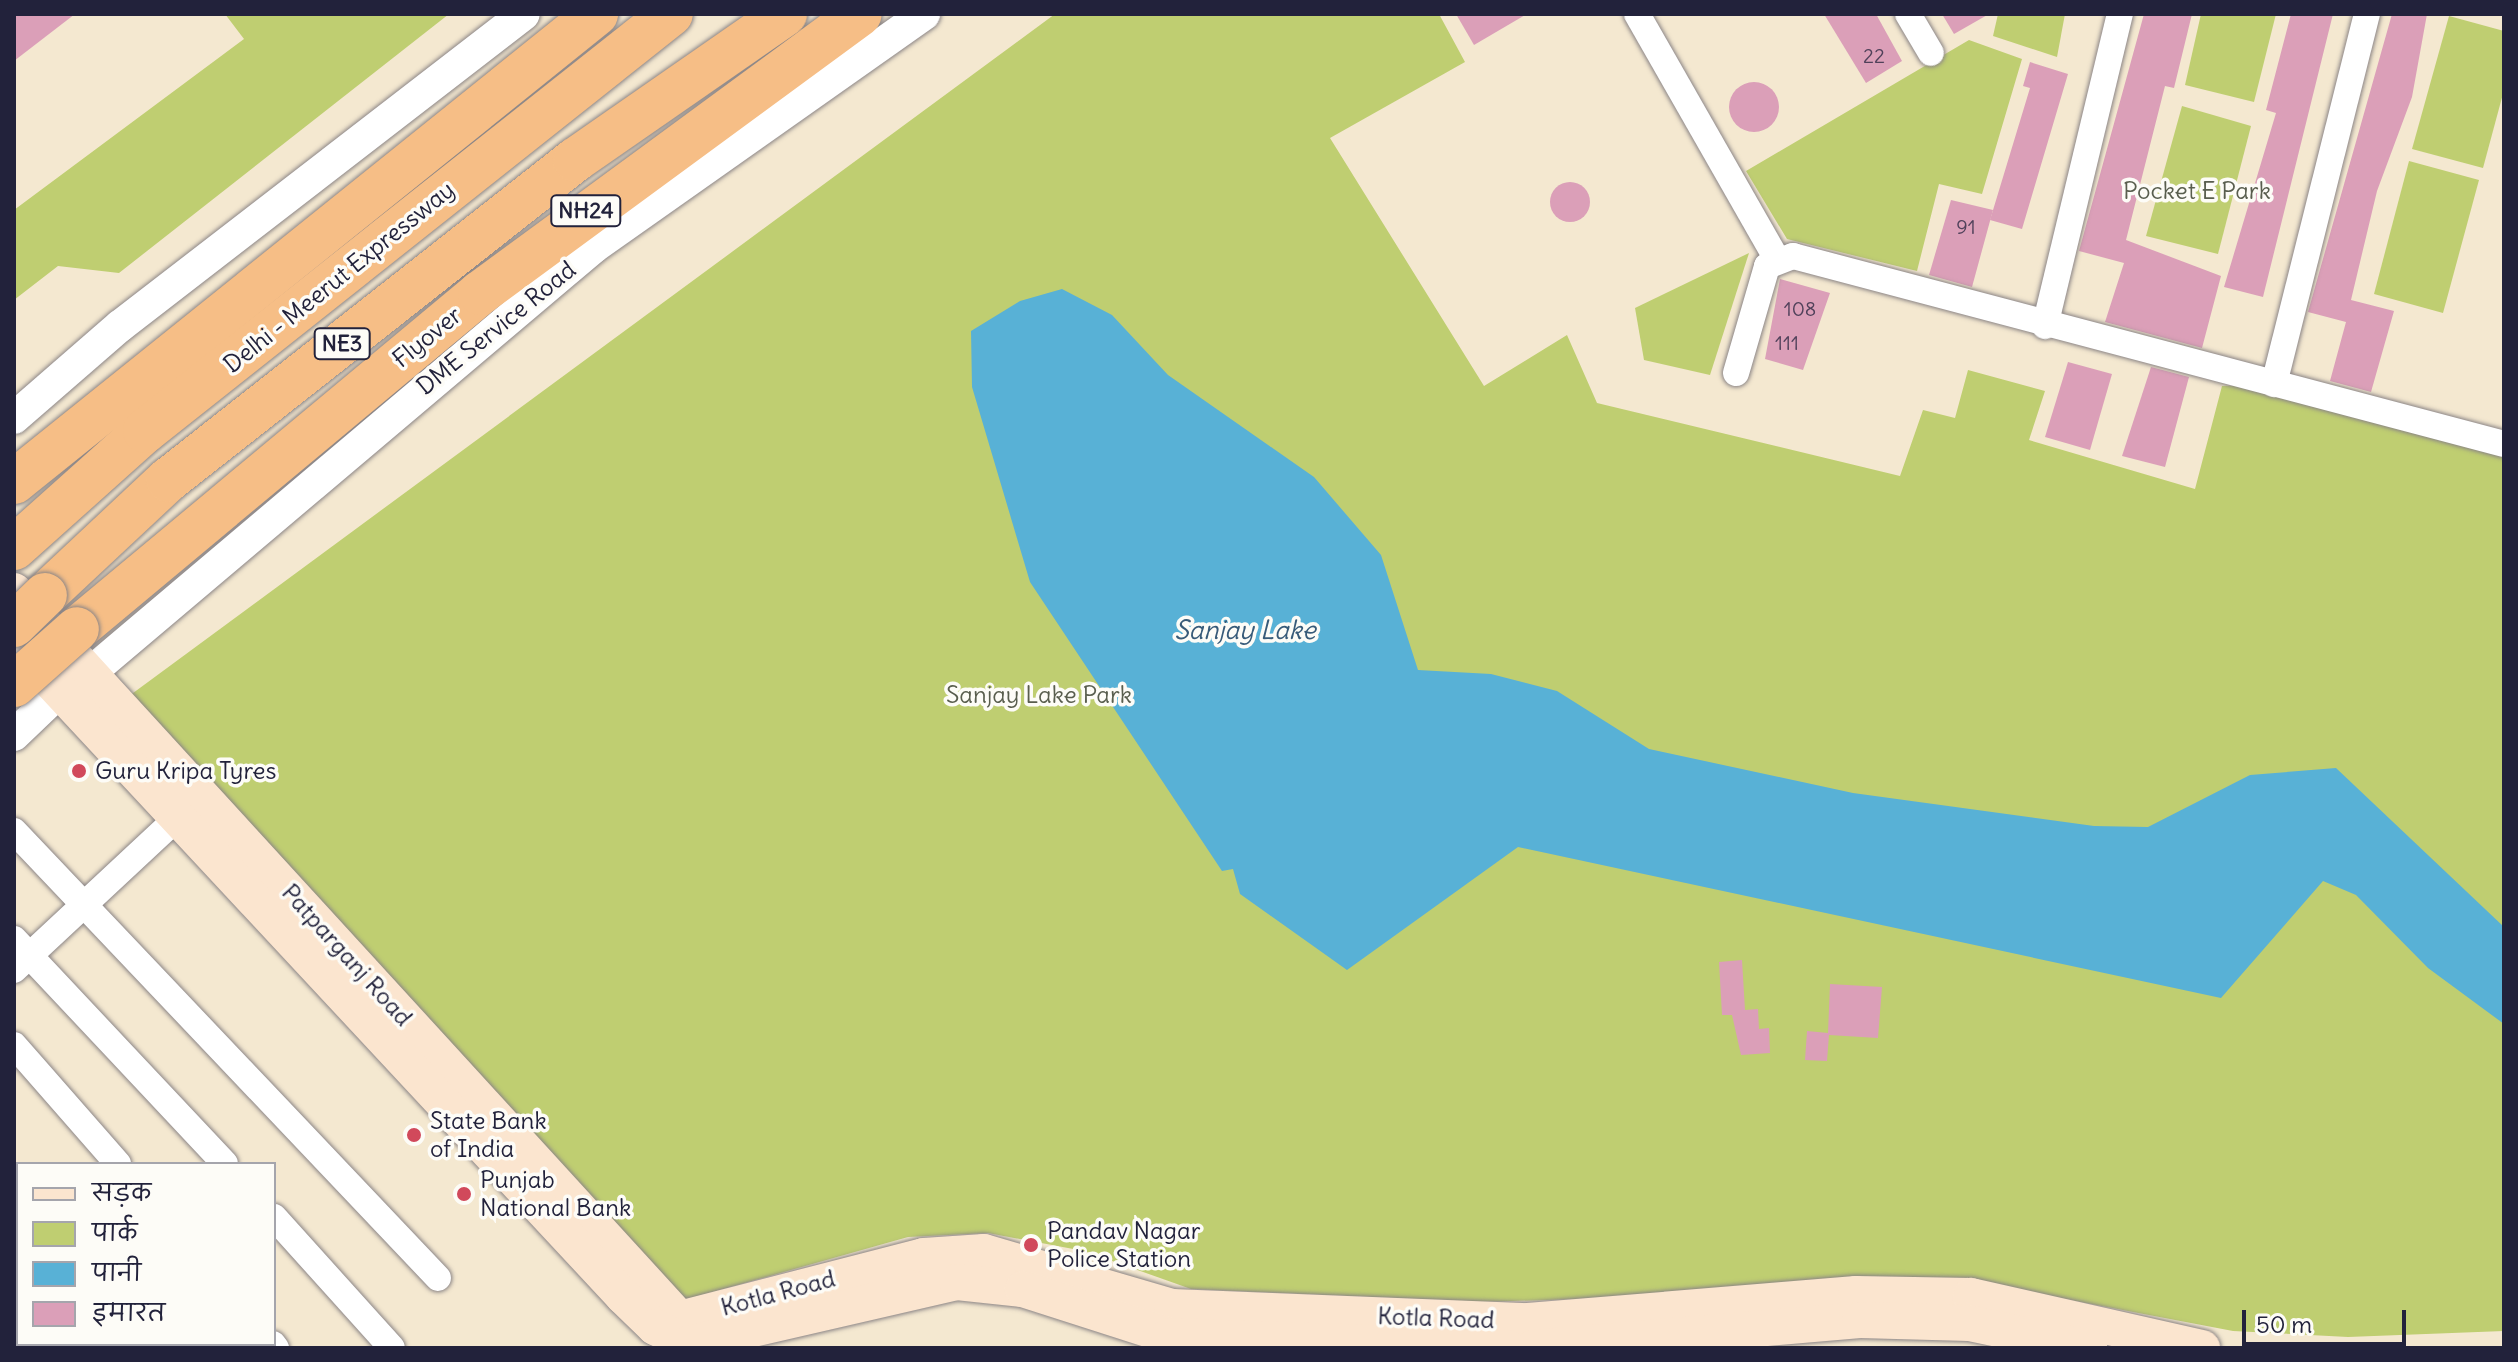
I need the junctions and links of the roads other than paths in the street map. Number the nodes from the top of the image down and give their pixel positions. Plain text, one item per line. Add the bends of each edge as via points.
1 (524, 14) edge
2 (671, 14) edge
3 (785, 14) edge
4 (860, 14) edge
5 (924, 14) edge
6 (1637, 14) edge
7 (1908, 14) edge
8 (2120, 14) edge
9 (2367, 14) edge
10 (593, 16) edge
11 (1931, 53) dead end
12 (703, 144) junction
13 (1776, 258) junction
14 (2045, 326) junction
15 (1736, 373) dead end
16 (2274, 384) junction
17 (14, 418) edge
18 (2504, 444) edge
19 (14, 482) edge
20 (14, 548) edge
21 (14, 591) edge
22 (14, 625) edge
23 (14, 642) edge
24 (90, 673) junction
25 (14, 685) edge
26 (60, 691) junction
27 (14, 735) edge
28 (174, 821) junction
29 (14, 831) edge
30 (83, 902) junction
31 (19, 954) edge
32 (14, 1045) edge
33 (116, 1162) edge
34 (223, 1162) edge
35 (276, 1219) edge
36 (438, 1278) dead end
37 (1993, 1301) junction
38 (686, 1337) edge
39 (765, 1337) edge
40 (2020, 1340) edge
41 (392, 1348) edge
42 (1508, 1348) edge
43 (1533, 1348) edge
44 (2089, 1348) edge
45 (2202, 1348) edge

1 - 17 street via 120,326
2 - 20 highway, Delhi - Meerut Expressway / NE3 via 145,431
3 - 22 highway, NE3, bridge via 651,107 168,480
4 - 12 highway, Flyover / NH24
5 - 12 street, DME Service Road
6 - 13 street
7 - 11 street
8 - 14 street
9 - 16 street
10 - 19 highway
12 - 24 street, DME Service Road
12 - 25 highway, Flyover / NH24, bridge via 480,293
13 - 14 street
13 - 15 street via 1767,266
14 - 16 street
16 - 18 street
21 - 24 main road, Patparganj Road
23 - 26 main road, Patparganj Road
24 - 38 main road, Patparganj Road
26 - 27 street
26 - 28 main road, Patparganj Road
28 - 30 street
28 - 38 main road, Patparganj Road via 623,1296 655,1327
29 - 30 street
30 - 31 street
30 - 36 street
31 - 34 street
32 - 33 street
35 - 41 street
37 - 38 main road, Kotla Road via 1856,1294 1528,1321 1256,1311 1153,1304 1030,1260 961,1252
37 - 40 street
37 - 45 main road, Kotla Road
38 - 39 main road, Kotla Road
39 - 42 main road, Kotla Road via 957,1282 1023,1289 1169,1336
40 - 43 main road via 1969,1323 1860,1320
40 - 44 main road

